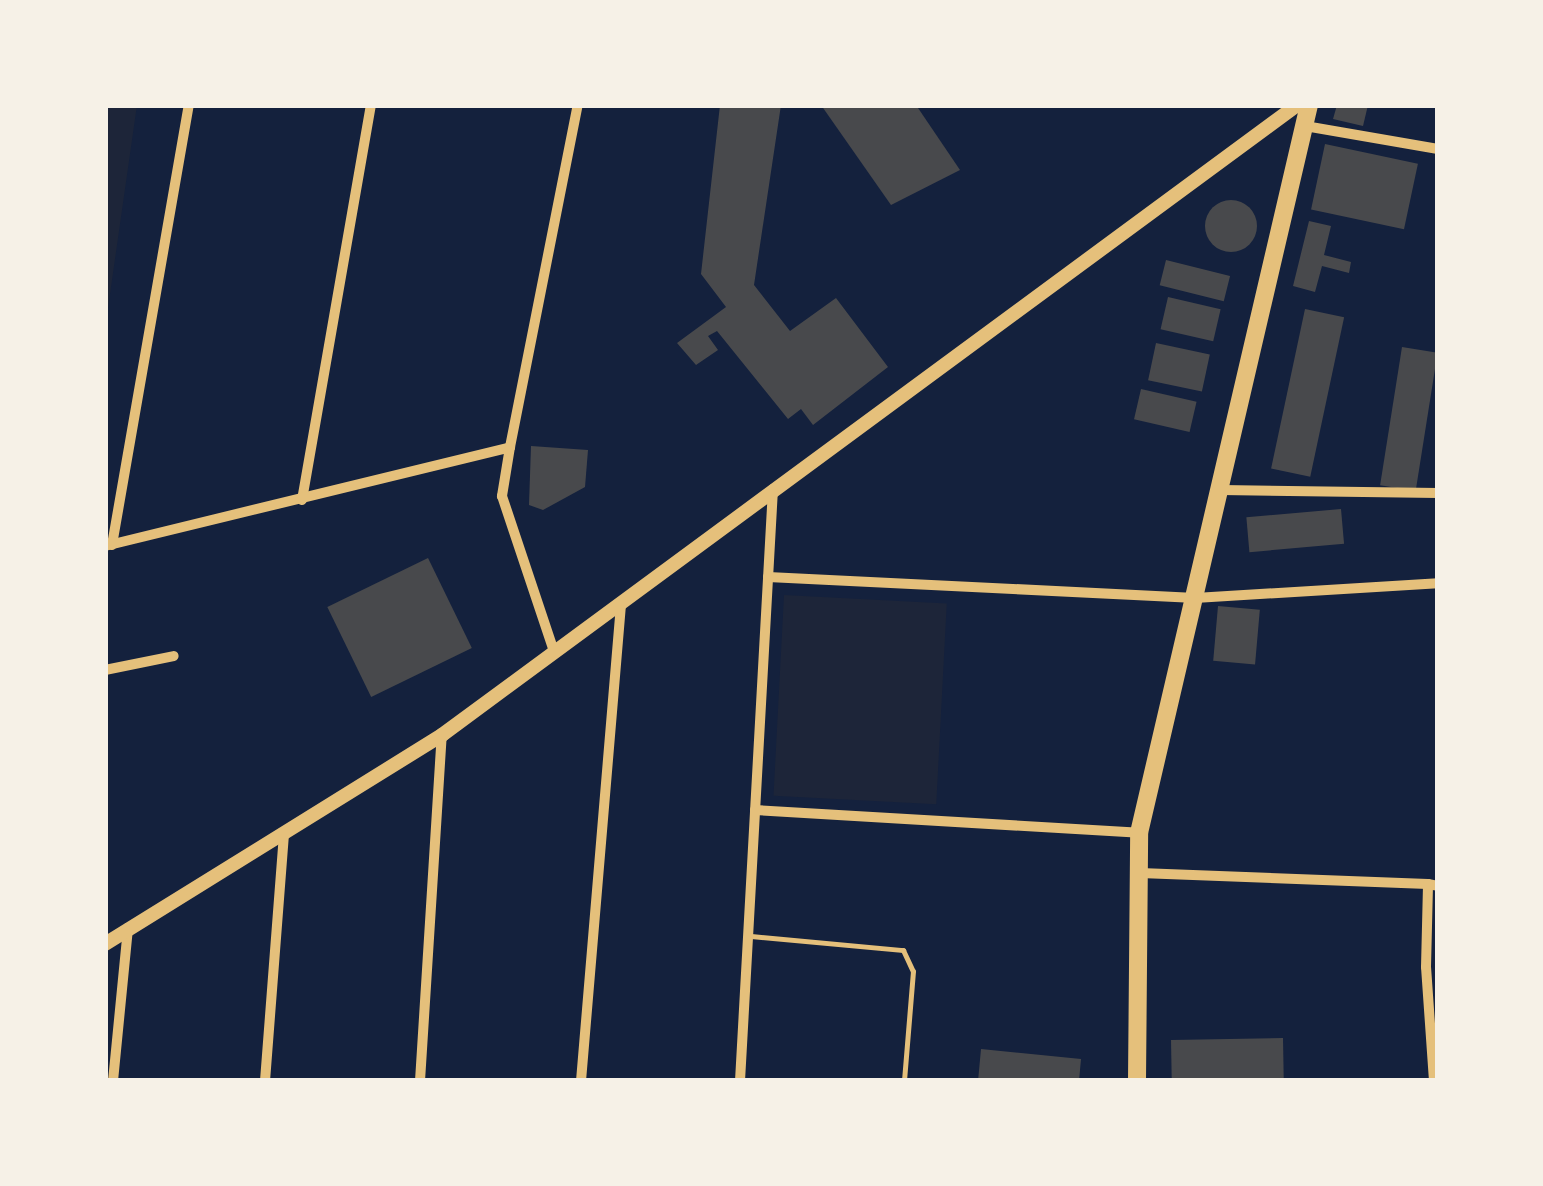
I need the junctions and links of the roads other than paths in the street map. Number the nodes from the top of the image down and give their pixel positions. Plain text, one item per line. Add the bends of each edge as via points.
1 (189, 105) edge
2 (371, 105) edge
3 (578, 105) edge
4 (1297, 105) edge
5 (1309, 105) edge
6 (1304, 126) junction
7 (1438, 149) edge
8 (510, 447) junction
9 (774, 488) junction
10 (1220, 490) junction
11 (1438, 493) edge
12 (302, 500) junction
13 (109, 546) edge
14 (768, 576) junction
15 (1438, 583) edge
16 (1196, 598) junction
17 (621, 605) junction
18 (553, 648) junction
19 (174, 656) dead end
20 (105, 670) edge
21 (442, 735) junction
22 (755, 810) junction
23 (1139, 833) junction
24 (284, 834) junction
25 (1140, 873) junction
26 (1433, 885) edge
27 (128, 927) junction
28 (748, 936) junction
29 (105, 944) edge
30 (114, 1081) edge
31 (265, 1081) edge
32 (420, 1081) edge
33 (581, 1081) edge
34 (740, 1081) edge
35 (904, 1081) edge
36 (1138, 1081) edge
37 (1434, 1081) edge

1 - 13 street
2 - 12 street
3 - 8 street
4 - 9 street
5 - 6 main road
6 - 7 street
6 - 10 main road
8 - 12 street
8 - 18 street via 502,496
9 - 14 street
9 - 17 street
10 - 11 street
10 - 16 main road
12 - 13 street
14 - 16 street
14 - 22 street
15 - 16 street
16 - 23 main road
17 - 18 street
17 - 33 street
18 - 21 street
19 - 20 street
21 - 24 street
21 - 32 street
22 - 23 street
22 - 28 street
23 - 25 main road
24 - 27 street
24 - 31 street
25 - 26 street
25 - 36 main road
26 - 37 street
27 - 29 street
27 - 30 street
28 - 34 street
28 - 35 lane via 903,950 913,971

